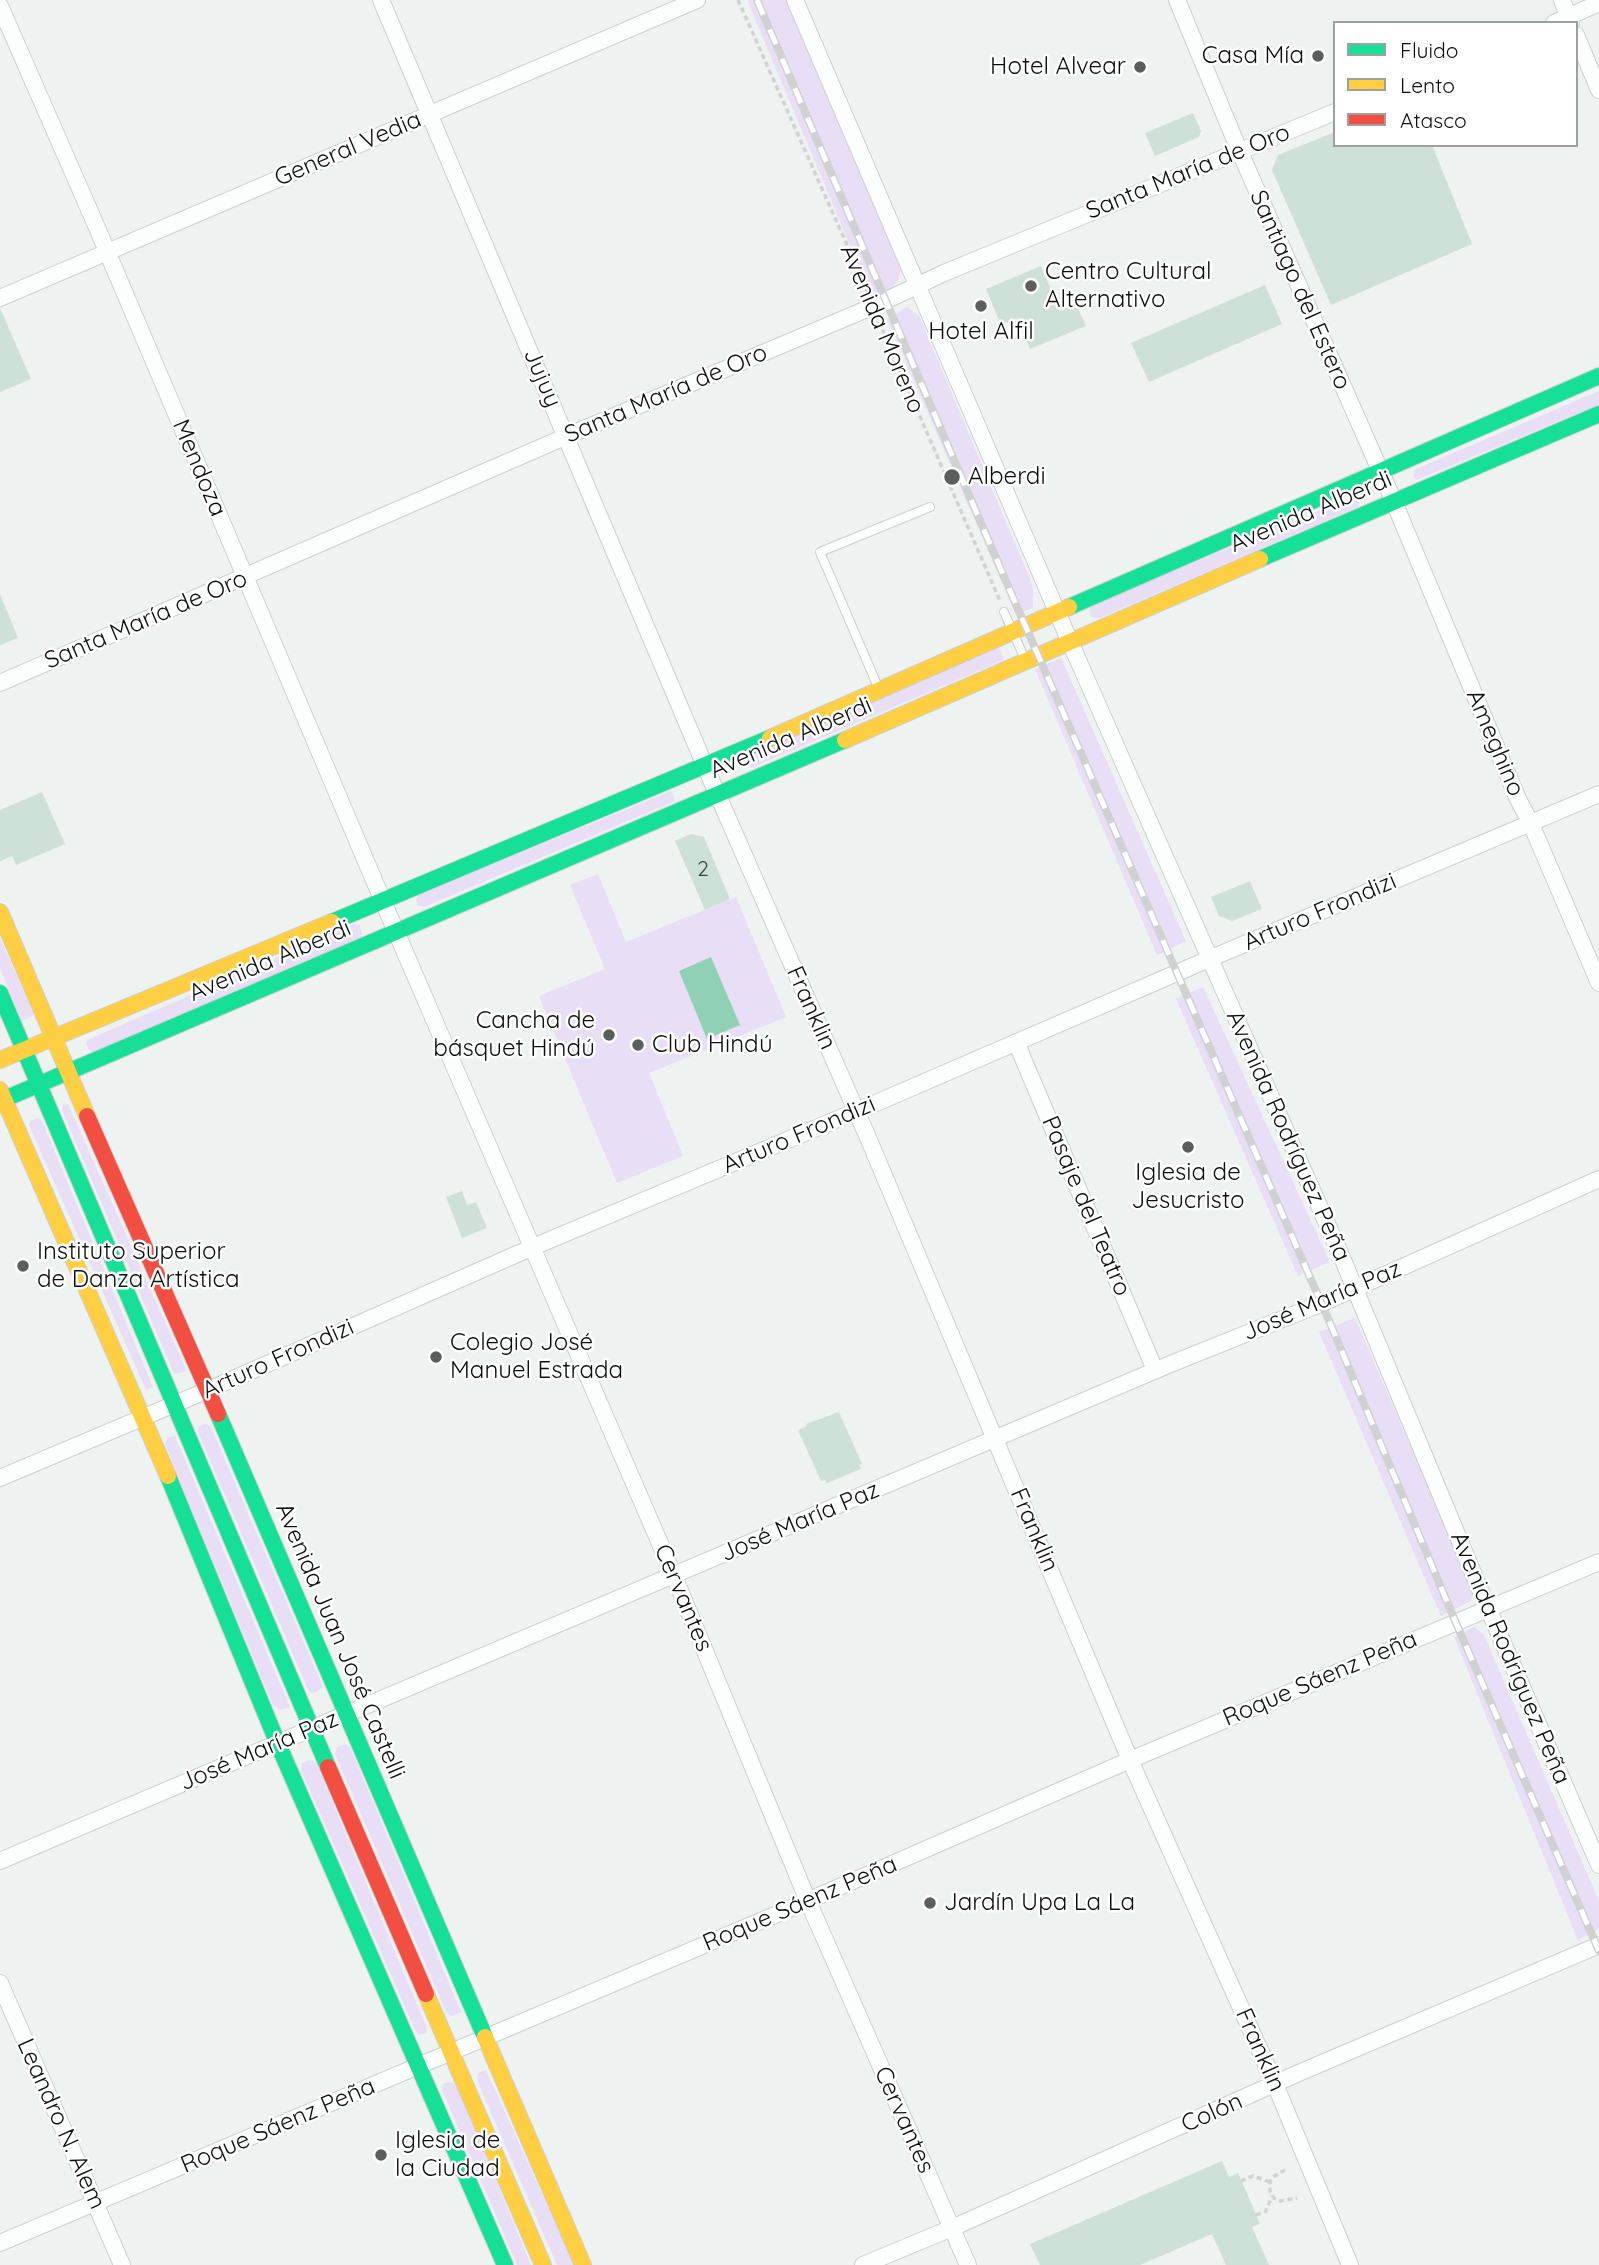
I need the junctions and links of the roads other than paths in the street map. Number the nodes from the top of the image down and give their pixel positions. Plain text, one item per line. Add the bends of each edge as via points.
1 (381, 0) edge
2 (696, 0) edge
3 (795, 0) edge
4 (1177, 0) edge
5 (1562, 0) edge
6 (1599, 3) edge
7 (0, 5) edge
8 (1565, 21) edge
9 (1578, 40) edge
10 (1599, 90) edge
11 (1333, 113) edge
12 (430, 115) junction
13 (1239, 150) junction
14 (107, 252) junction
15 (918, 285) junction
16 (0, 298) edge
17 (1599, 376) edge
18 (1599, 414) edge
19 (567, 436) junction
20 (1381, 471) junction
21 (1394, 502) junction
22 (930, 506) dead end
23 (246, 577) junction
24 (1004, 612) road end
25 (1057, 613) junction
26 (1014, 631) junction
27 (1070, 642) junction
28 (1025, 660) junction
29 (0, 683) edge
30 (879, 690) junction
31 (705, 766) junction
32 (1599, 794) edge
33 (718, 795) junction
34 (1531, 824) junction
35 (382, 900) junction
36 (0, 912) edge
37 (396, 932) junction
38 (1209, 959) junction
39 (1599, 983) edge
40 (0, 993) edge
41 (53, 1037) junction
42 (1016, 1042) junction
43 (24, 1049) junction
44 (0, 1060) edge
45 (69, 1073) junction
46 (38, 1085) junction
47 (1, 1097) edge
48 (856, 1111) junction
49 (1599, 1179) edge
50 (533, 1247) junction
51 (1354, 1288) junction
52 (1155, 1370) junction
53 (208, 1390) junction
54 (175, 1403) junction
55 (144, 1417) junction
56 (995, 1438) junction
57 (0, 1478) edge
58 (1599, 1562) edge
59 (674, 1576) junction
60 (1488, 1608) junction
61 (346, 1713) junction
62 (312, 1729) junction
63 (278, 1744) junction
64 (1130, 1760) junction
65 (0, 1861) edge
66 (1599, 1865) edge
67 (808, 1901) junction
68 (1599, 1945) edge
69 (0, 1983) edge
70 (486, 2038) junction
71 (452, 2052) junction
72 (419, 2066) junction
73 (1275, 2084) junction
74 (96, 2203) junction
75 (952, 2228) junction
76 (0, 2243) edge
77 (122, 2265) edge
78 (505, 2265) edge
79 (543, 2265) edge
80 (583, 2265) edge
81 (863, 2265) edge
82 (968, 2265) edge
83 (1350, 2265) edge

1 - 12 street, Jujuy
2 - 12 street, General Vedia
3 - 15 street, Avenida Moreno
4 - 13 street, Santiago del Estero
5 - 8 street
6 - 8 street
7 - 14 street, Mendoza
9 - 10 street
11 - 13 street, Santa María de Oro
12 - 14 street, General Vedia
12 - 19 street, Jujuy
13 - 15 street, Santa María de Oro
13 - 20 street, Santiago del Estero
14 - 16 street, General Vedia
14 - 23 street, Mendoza
15 - 19 street, Santa María de Oro
15 - 25 street, Avenida Moreno
17 - 20 main road, Avenida Alberdi
18 - 21 main road, Avenida Alberdi
19 - 23 street, Santa María de Oro
19 - 31 street, Jujuy
20 - 21 street, Santiago del Estero
20 - 25 main road, Avenida Alberdi
21 - 27 main road, Avenida Alberdi
21 - 34 street, Ameghino
22 - 30 lane via 820,552
23 - 29 street, Santa María de Oro
23 - 35 street, Mendoza
24 - 26 lane
25 - 26 main road, Avenida Alberdi
25 - 27 street, Avenida Moreno
26 - 28 lane
26 - 30 main road, Avenida Alberdi
27 - 28 main road, Avenida Alberdi
27 - 38 street, Avenida Rodríguez Peña
28 - 33 main road, Avenida Alberdi
30 - 31 main road, Avenida Alberdi
31 - 33 street, Jujuy
31 - 35 main road, Avenida Alberdi
32 - 34 street, Arturo Frondizi
33 - 37 main road, Avenida Alberdi
33 - 48 street, Franklin
34 - 38 street, Arturo Frondizi
34 - 39 street, Ameghino
35 - 37 street, Mendoza
35 - 41 main road, Avenida Alberdi
36 - 41 main road, Avenida Juan José Castelli
37 - 45 main road, Avenida Alberdi
37 - 50 street, Cervantes
38 - 42 street, Arturo Frondizi
38 - 51 street, Avenida Rodríguez Peña
40 - 43 main road
41 - 43 main road, Avenida Alberdi
41 - 45 main road, Avenida Juan José Castelli
42 - 48 street, Arturo Frondizi
42 - 52 street, Pasaje del Teatro
43 - 44 main road, Avenida Alberdi
43 - 46 main road
45 - 46 main road, Avenida Alberdi
45 - 53 main road, Avenida Juan José Castelli
46 - 47 main road, Avenida Alberdi
46 - 54 main road
47 - 55 main road
48 - 50 street, Arturo Frondizi
48 - 56 street, Franklin
49 - 51 street, José María Paz
50 - 53 street, Arturo Frondizi
50 - 59 street, Cervantes
51 - 52 street, José María Paz
51 - 60 street, Avenida Rodríguez Peña
52 - 56 street, José María Paz
53 - 54 street, Arturo Frondizi
53 - 61 main road, Avenida Juan José Castelli
54 - 55 street, Arturo Frondizi
54 - 62 main road
55 - 57 street, Arturo Frondizi
55 - 63 main road
56 - 59 street, José María Paz
56 - 64 street, Franklin
58 - 60 street, Roque Sáenz Peña
59 - 61 street, José María Paz
59 - 67 street, Cervantes
60 - 64 street, Roque Sáenz Peña
60 - 66 street, Avenida Rodríguez Peña
61 - 62 street, José María Paz
61 - 70 main road, Avenida Juan José Castelli
62 - 63 street, José María Paz
62 - 71 main road
63 - 65 street, José María Paz
63 - 72 main road
64 - 67 street, Roque Sáenz Peña
64 - 73 street, Franklin
67 - 70 street, Roque Sáenz Peña
67 - 75 street, Cervantes
68 - 73 street, Colón
69 - 74 street, Leandro N. Alem
70 - 71 street, Roque Sáenz Peña
70 - 80 main road, Avenida Juan José Castelli
71 - 72 street, Roque Sáenz Peña
71 - 79 main road
72 - 74 street, Roque Sáenz Peña
72 - 78 main road
73 - 75 street, Colón
73 - 83 street, Franklin
74 - 76 street, Roque Sáenz Peña
74 - 77 street, Leandro N. Alem
75 - 81 street, Colón
75 - 82 street, Cervantes

